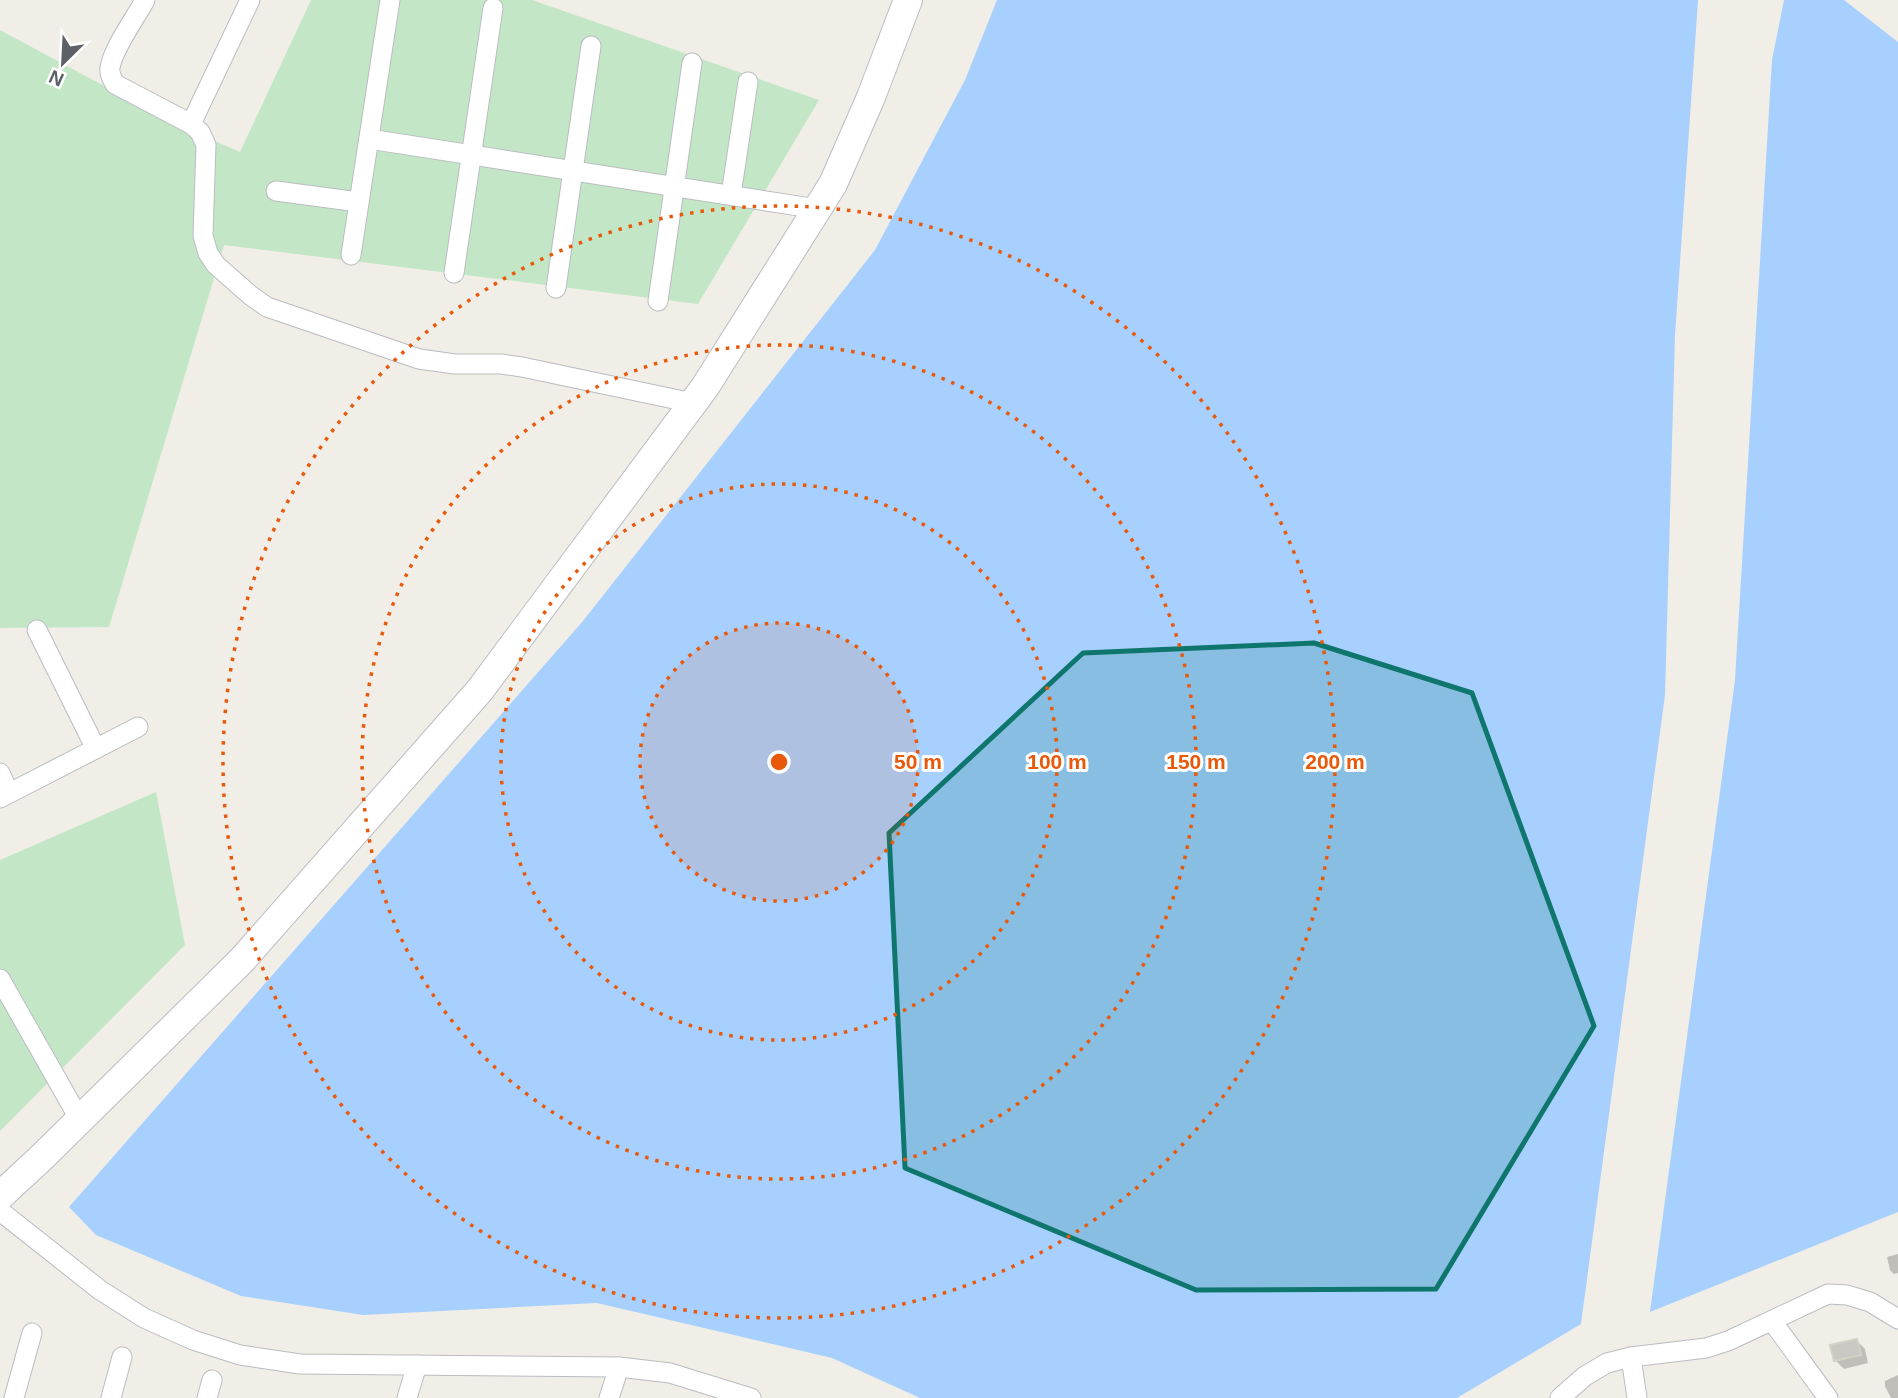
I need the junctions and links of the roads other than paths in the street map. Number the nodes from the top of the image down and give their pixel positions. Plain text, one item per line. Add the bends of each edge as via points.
1 (145, 0) edge
2 (250, 0) edge
3 (390, 0) edge
4 (908, 0) edge
5 (493, 8) dead end
6 (591, 46) dead end
7 (692, 63) dead end
8 (748, 82) dead end
9 (191, 124) junction
10 (369, 139) junction
11 (471, 155) junction
12 (573, 171) junction
13 (674, 187) junction
14 (276, 191) dead end
15 (731, 195) junction
16 (359, 202) junction
17 (818, 209) junction
18 (351, 256) dead end
19 (454, 272) dead end
20 (556, 288) dead end
21 (658, 301) dead end
22 (693, 403) junction
23 (37, 630) dead end
24 (138, 727) dead end
25 (96, 749) junction
26 (0, 773) edge
27 (5, 795) edge
28 (0, 979) edge
29 (80, 1120) junction
30 (0, 1196) edge
31 (0, 1211) edge
32 (1898, 1319) edge
33 (1772, 1321) junction
34 (32, 1334) dead end
35 (122, 1357) dead end
36 (1631, 1357) junction
37 (417, 1365) junction
38 (620, 1367) junction
39 (14, 1398) edge
40 (111, 1398) edge
41 (407, 1398) edge
42 (609, 1398) edge
43 (751, 1398) edge
44 (1560, 1398) edge
45 (1637, 1398) edge
46 (1828, 1398) edge

1 - 9 street via 115,54 111,78
2 - 9 street
3 - 10 street
4 - 17 street via 866,110
5 - 11 street
6 - 12 street
7 - 13 street
8 - 15 street
9 - 22 street via 206,145 203,236 208,253 267,307 419,359 522,367
10 - 11 street
10 - 16 street
11 - 12 street
11 - 19 street
12 - 13 street
12 - 20 street
13 - 15 street
13 - 21 street
14 - 16 street
15 - 17 street
16 - 18 street
17 - 22 street
22 - 29 street via 480,690 242,960
23 - 25 street
24 - 25 street
25 - 27 street
26 - 27 street
28 - 29 street
29 - 30 street
31 - 37 street via 100,1290 144,1318 194,1340 240,1355 300,1364
32 - 33 street via 1870,1302 1828,1294
33 - 36 street via 1706,1348
33 - 46 street
34 - 39 street
35 - 40 street
36 - 44 street via 1607,1363
36 - 45 street
37 - 38 street
37 - 41 street
38 - 42 street
38 - 43 street via 670,1373

